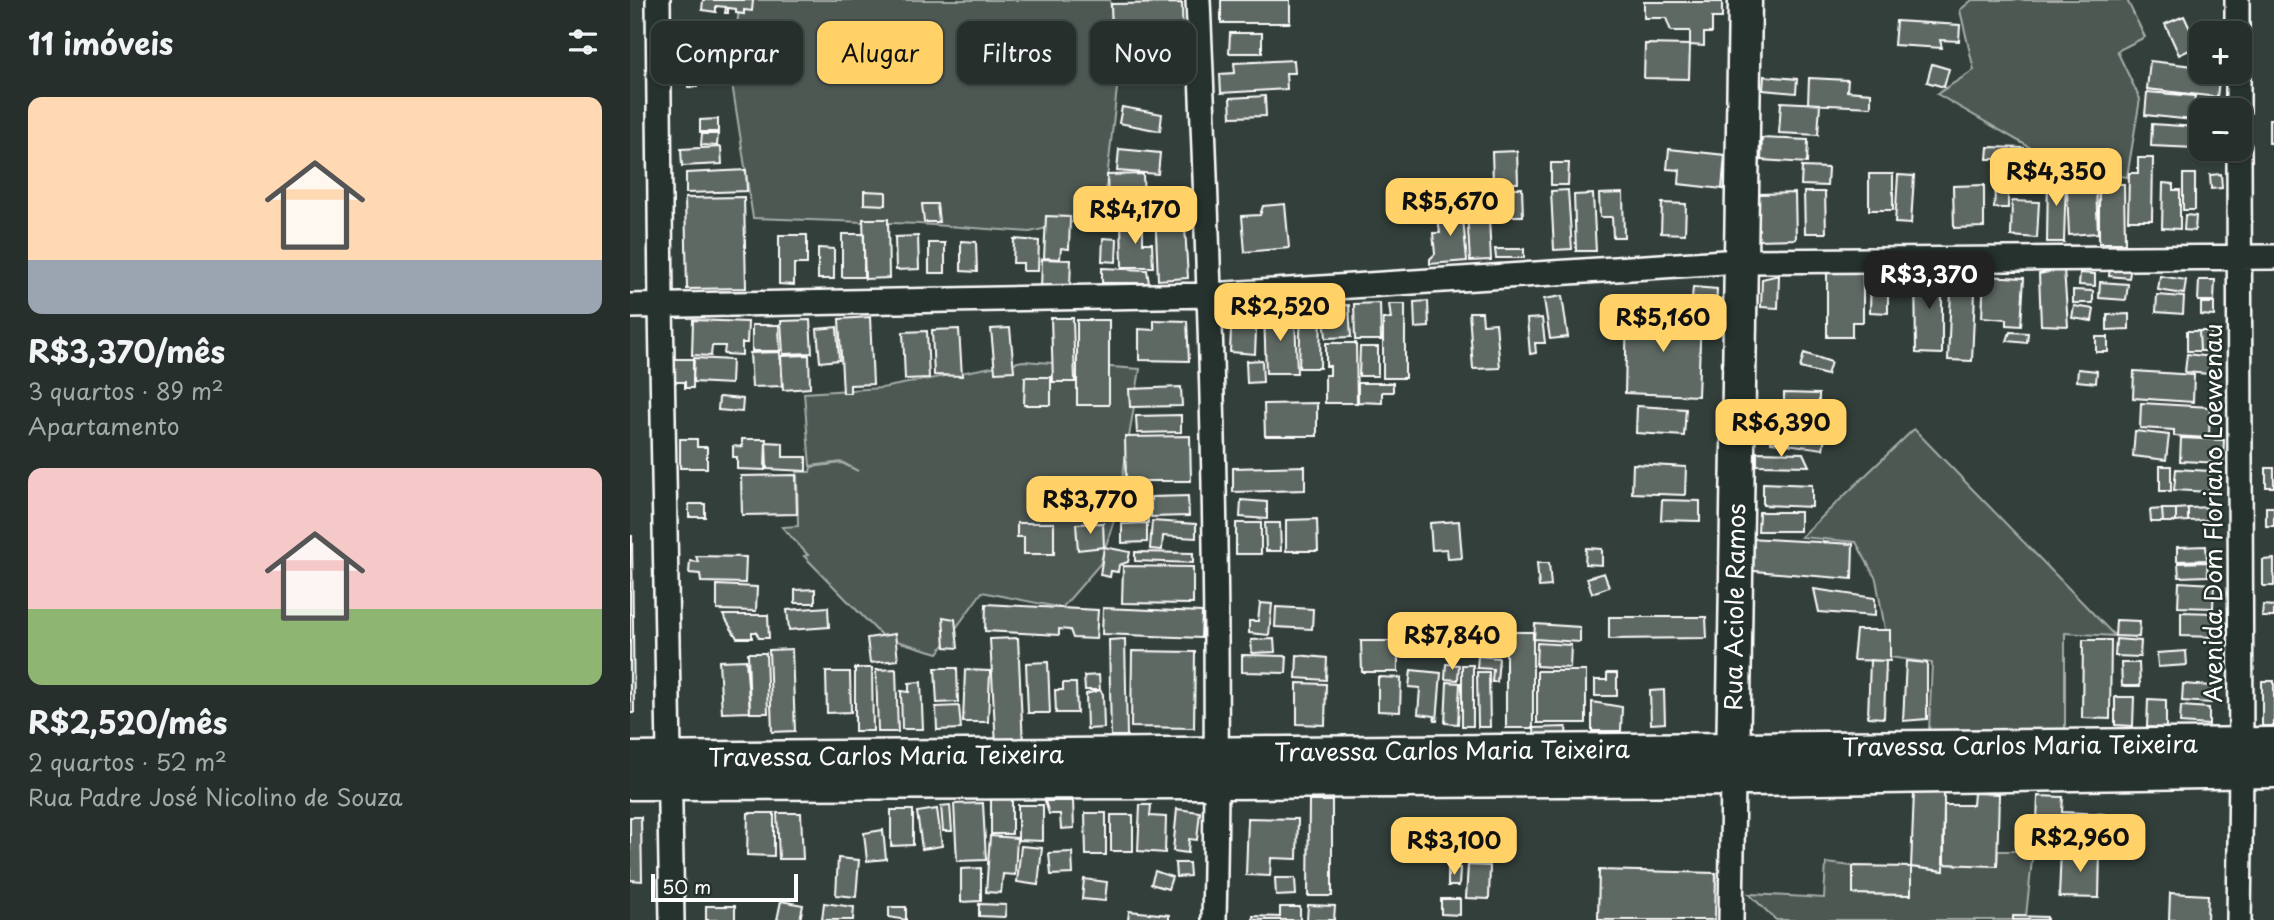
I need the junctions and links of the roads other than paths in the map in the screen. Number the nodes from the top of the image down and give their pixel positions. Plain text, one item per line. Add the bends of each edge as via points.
1 (658, 0) edge
2 (1198, 0) edge
3 (1745, 0) edge
4 (2237, 0) edge
5 (2237, 21) edge
6 (2239, 161) edge
7 (2241, 257) junction
8 (2274, 257) edge
9 (1740, 261) junction
10 (1211, 295) junction
11 (630, 306) edge
12 (661, 306) junction
13 (2274, 744) edge
14 (1732, 748) junction
15 (2240, 758) junction
16 (630, 759) edge
17 (1217, 768) junction
18 (670, 770) junction
19 (2274, 771) edge
20 (1733, 779) junction
21 (630, 783) edge
22 (672, 920) edge
23 (1214, 920) edge
24 (1731, 920) edge
25 (2239, 920) edge

1 - 12 street
2 - 10 street
3 - 9 main road, Rua Aciole Ramos
4 - 5 street
6 - 7 street, Avenida Dom Floriano Loewenau
7 - 8 street
7 - 9 street
7 - 15 street, Avenida Dom Floriano Loewenau
9 - 10 street
9 - 14 main road, Rua Aciole Ramos
10 - 12 street
10 - 17 street
11 - 12 street
12 - 18 street
13 - 15 main road, Travessa Carlos Maria Teixeira
14 - 15 main road, Travessa Carlos Maria Teixeira
14 - 17 main road, Travessa Carlos Maria Teixeira
14 - 20 main road, Rua Aciole Ramos
15 - 19 main road, Travessa Carlos Maria Teixeira
15 - 20 main road, Travessa Carlos Maria Teixeira
15 - 25 street, Avenida Dom Floriano Loewenau
16 - 18 main road, Travessa Carlos Maria Teixeira
17 - 18 main road, Travessa Carlos Maria Teixeira
17 - 20 main road, Travessa Carlos Maria Teixeira
17 - 23 street
18 - 21 main road, Travessa Carlos Maria Teixeira
18 - 22 street
20 - 24 street, Rua Aciole Ramos

